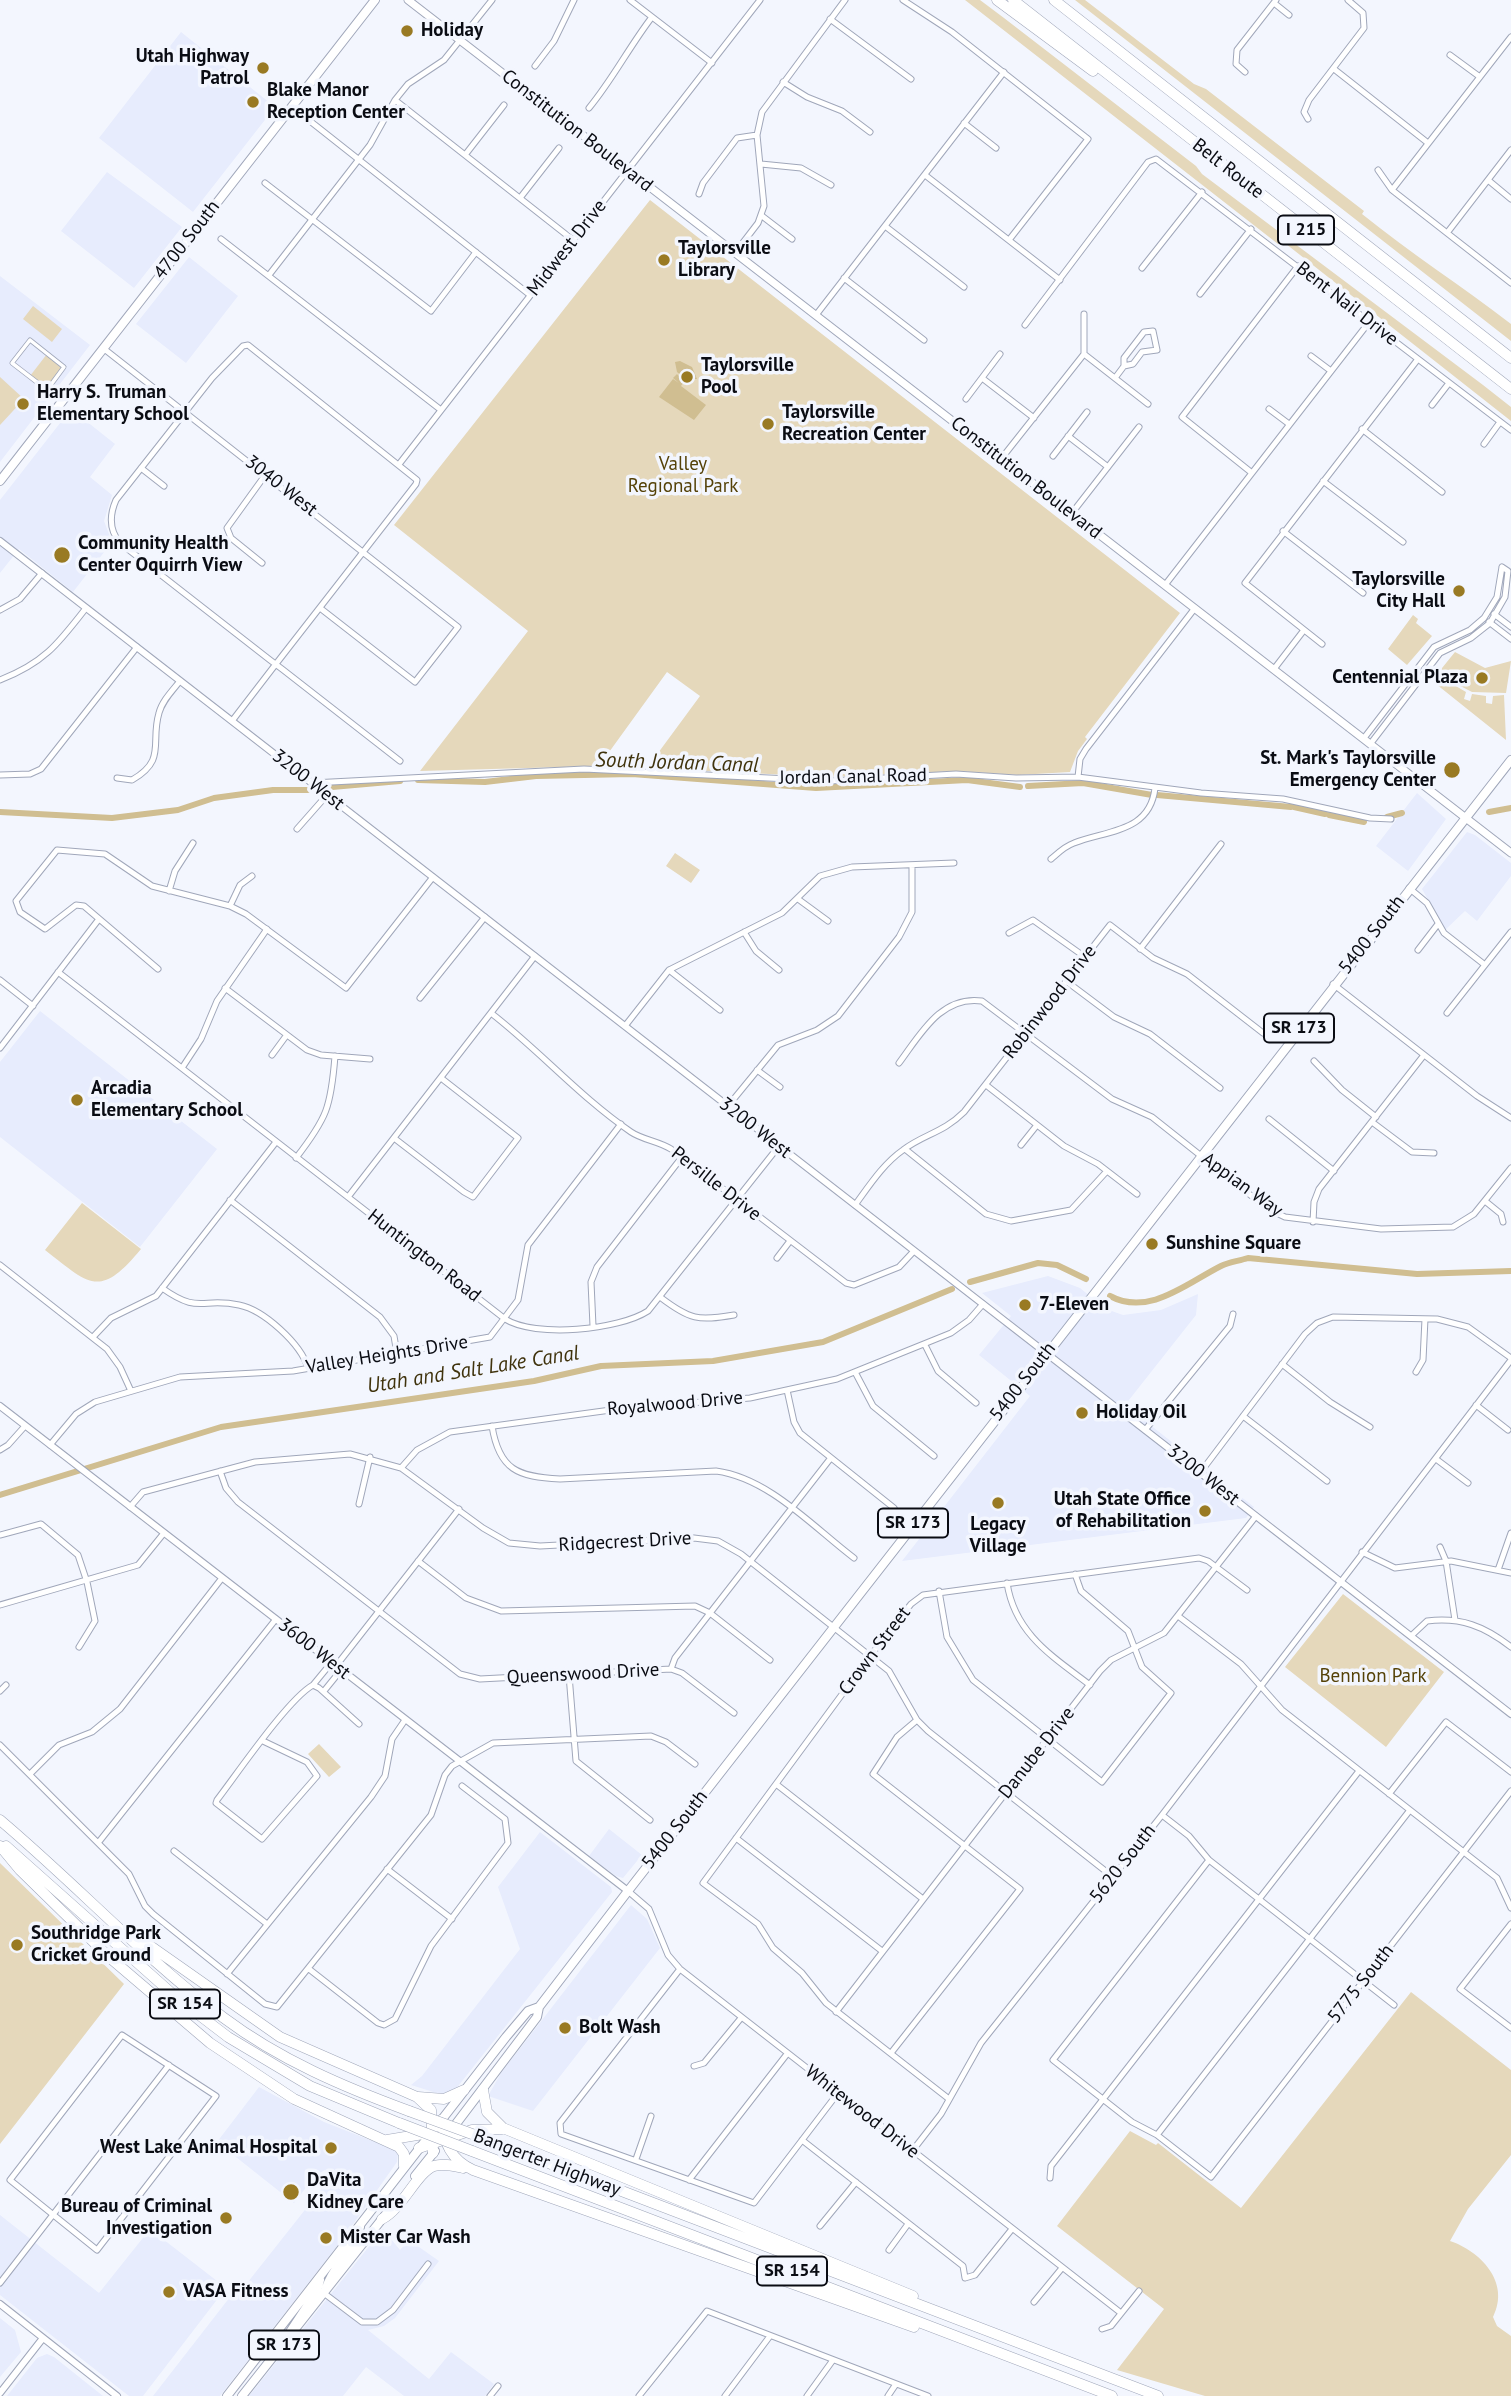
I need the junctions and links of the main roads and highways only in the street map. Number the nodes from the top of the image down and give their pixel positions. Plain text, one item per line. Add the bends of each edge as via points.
1 (374, 0) edge
2 (408, 0) edge
3 (998, 0) edge
4 (1013, 0) edge
5 (1054, 0) edge
6 (1149, 107) junction
7 (1511, 358) edge
8 (1511, 389) edge
9 (0, 481) edge
10 (1511, 760) edge
11 (1465, 817) junction
12 (1511, 853) edge
13 (0, 1820) edge
14 (0, 1844) edge
15 (67, 1881) junction
16 (539, 2007) junction
17 (483, 2090) junction
18 (464, 2091) junction
19 (417, 2097) junction
20 (445, 2129) junction
21 (509, 2130) junction
22 (387, 2140) junction
23 (432, 2142) junction
24 (419, 2148) joint
25 (404, 2166) junction
26 (473, 2169) junction
27 (382, 2219) junction
28 (361, 2222) junction
29 (321, 2275) junction
30 (325, 2294) junction
31 (282, 2347) junction
32 (1025, 2347) junction
33 (1019, 2363) junction
34 (227, 2396) edge
35 (242, 2396) edge
36 (1112, 2396) edge
37 (1158, 2396) edge

1 - 9 main road, 4700 South
2 - 11 main road, Constitution Boulevard
3 - 6 highway
4 - 6 highway, Belt Route / I 215
5 - 7 highway, Belt Route / I 215
6 - 8 highway, Belt Route / I 215
10 - 11 main road, 5400 South / SR 173
11 - 12 main road, Constitution Boulevard
11 - 16 main road, 5400 South / SR 173
13 - 15 highway, Bangerter Highway / SR 154
14 - 22 highway via 20,1870 109,1957 210,2043 305,2105
14 - 33 highway, Bangerter Highway / SR 154, bridge via 177,1998 228,2037 310,2086
15 - 19 highway via 265,2028
15 - 32 highway, Bangerter Highway / SR 154, bridge via 184,1986 241,2029 309,2070
16 - 17 main road, 5400 South / SR 173 via 537,2017
16 - 18 main road, 5400 South / SR 173 via 528,2011
17 - 20 main road, 5400 South / SR 173
17 - 21 highway via 490,2117
18 - 19 highway via 444,2099
18 - 20 main road, 5400 South / SR 173
19 - 23 highway via 431,2110
20 - 21 highway
20 - 23 highway
20 - 23 main road, 5400 South / SR 173
20 - 26 highway via 458,2162
21 - 32 highway via 810,2251
22 - 23 highway
22 - 25 highway via 403,2151
23 - 24 highway
23 - 27 main road, 5400 South / SR 173
24 - 25 main road, SR 173
25 - 28 main road, SR 173
26 - 27 highway via 435,2166 395,2212
26 - 33 highway
27 - 30 main road, 5400 South / SR 173
28 - 29 main road, SR 173
28 - 30 main road via 358,2237 330,2276
29 - 31 main road via 317,2291
29 - 34 main road, SR 173
30 - 31 main road, 5400 South / SR 173
31 - 35 main road, 5400 South / SR 173
32 - 37 highway, Bangerter Highway / SR 154
33 - 36 highway, Bangerter Highway / SR 154

